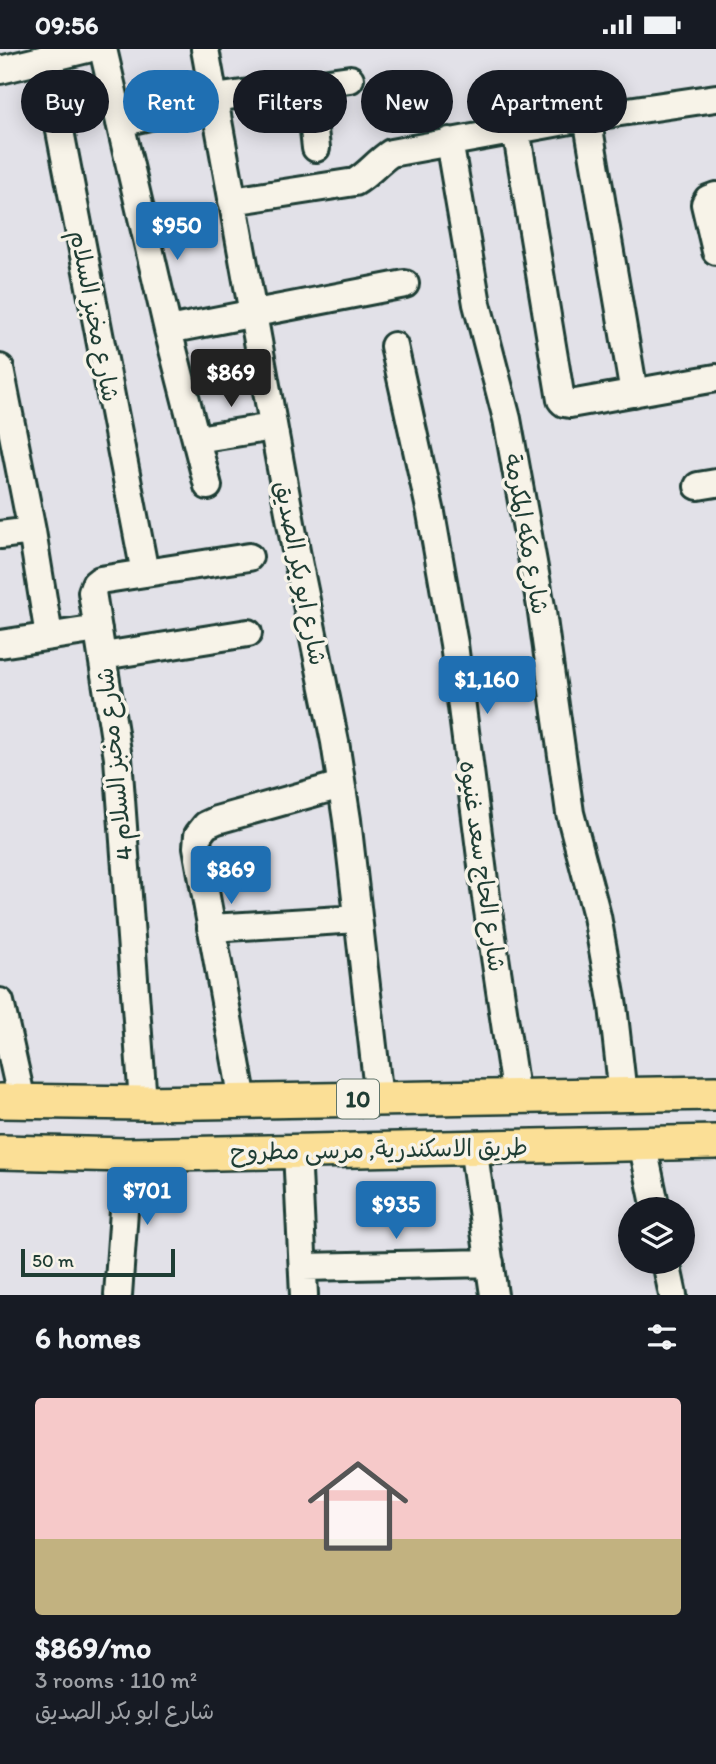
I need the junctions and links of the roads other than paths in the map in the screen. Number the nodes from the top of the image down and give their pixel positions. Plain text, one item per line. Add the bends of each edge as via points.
1 (87, 49) edge
2 (103, 49) edge
3 (205, 49) edge
4 (46, 58) junction
5 (0, 70) edge
6 (209, 70) edge
7 (347, 79) edge
8 (350, 79) dead end
9 (716, 98) edge
10 (627, 111) edge
11 (123, 122) edge
12 (120, 123) junction
13 (219, 127) edge
14 (314, 133) edge
15 (494, 133) edge
16 (517, 133) edge
17 (590, 133) edge
18 (449, 141) junction
19 (316, 148) dead end
20 (232, 201) junction
21 (711, 203) edge
22 (716, 251) edge
23 (405, 284) dead end
24 (252, 313) junction
25 (168, 330) junction
26 (394, 346) dead end
27 (0, 368) edge
28 (716, 378) edge
29 (634, 393) junction
30 (273, 427) junction
31 (197, 439) junction
32 (208, 485) dead end
33 (32, 531) junction
34 (0, 535) edge
35 (249, 557) dead end
36 (145, 573) junction
37 (98, 628) junction
38 (248, 633) dead end
39 (49, 636) junction
40 (0, 644) edge
41 (103, 656) junction
42 (341, 785) junction
43 (358, 919) junction
44 (211, 928) junction
45 (0, 1002) edge
46 (716, 1093) edge
47 (623, 1095) junction
48 (516, 1097) junction
49 (379, 1099) junction
50 (11, 1101) edge
51 (243, 1101) junction
52 (144, 1103) junction
53 (642, 1142) junction
54 (716, 1142) edge
55 (473, 1146) junction
56 (297, 1151) junction
57 (0, 1152) edge
58 (128, 1155) junction
59 (653, 1197) edge
60 (490, 1263) junction
61 (303, 1267) junction
62 (669, 1274) edge
63 (118, 1295) edge
64 (304, 1295) edge
65 (494, 1295) edge
66 (673, 1295) edge

1 - 4 street
2 - 12 street
3 - 6 street, شارع ابو بكر الصديق
4 - 5 street
4 - 36 street, شارع مخبز السلام
7 - 8 street
9 - 10 street
11 - 12 street
12 - 25 street
13 - 20 street, شارع ابو بكر الصديق
14 - 19 street
15 - 18 street
16 - 29 street via 559,394 570,404
17 - 29 street
18 - 20 street via 391,152 355,182
18 - 47 street, شارع مكه المكرمة via 477,304 507,419 542,612 570,813 597,916 613,1006
20 - 24 street, شارع ابو بكر الصديق
21 - 22 street
23 - 24 street
24 - 25 street
24 - 30 street, شارع ابو بكر الصديق
25 - 31 street
26 - 48 street, شارع الحاج سعد غنيوه via 454,643
27 - 33 street
28 - 29 street
30 - 31 street
30 - 42 street, شارع ابو بكر الصديق
31 - 32 street
33 - 34 street
33 - 39 street
35 - 36 street, شارع مخبز السلام 4
36 - 37 street, شارع مخبز السلام 4 via 95,584 92,592
37 - 39 street
37 - 41 street, شارع مخبز السلام 4
38 - 41 street
39 - 40 street
41 - 52 street, شارع مخبز السلام 4 via 118,758
42 - 43 street, شارع ابو بكر الصديق
42 - 44 street via 205,825 197,847
43 - 44 street
43 - 49 street, شارع ابو بكر الصديق
44 - 51 street
45 - 50 street
46 - 47 main road, طريق الاسكندرية, مرسى مطروح / 10
47 - 48 main road, طريق الاسكندرية, مرسى مطروح / 10
48 - 49 main road, طريق الاسكندرية, مرسى مطروح / 10
49 - 51 main road, طريق الاسكندرية, مرسى مطروح / 10
50 - 52 main road, طريق الاسكندرية, مرسى مطروح / 10
51 - 52 main road, طريق الاسكندرية, مرسى مطروح / 10
53 - 54 main road, طريق الاسكندرية, مرسى مطروح / 10
53 - 55 main road, طريق الاسكندرية, مرسى مطروح / 10
53 - 59 street
55 - 56 main road, طريق الاسكندرية, مرسى مطروح / 10
55 - 60 street
56 - 58 main road, طريق الاسكندرية, مرسى مطروح / 10
56 - 61 street
57 - 58 main road, طريق الاسكندرية, مرسى مطروح / 10
58 - 63 street
60 - 61 street
60 - 65 street
61 - 64 street
62 - 66 street

